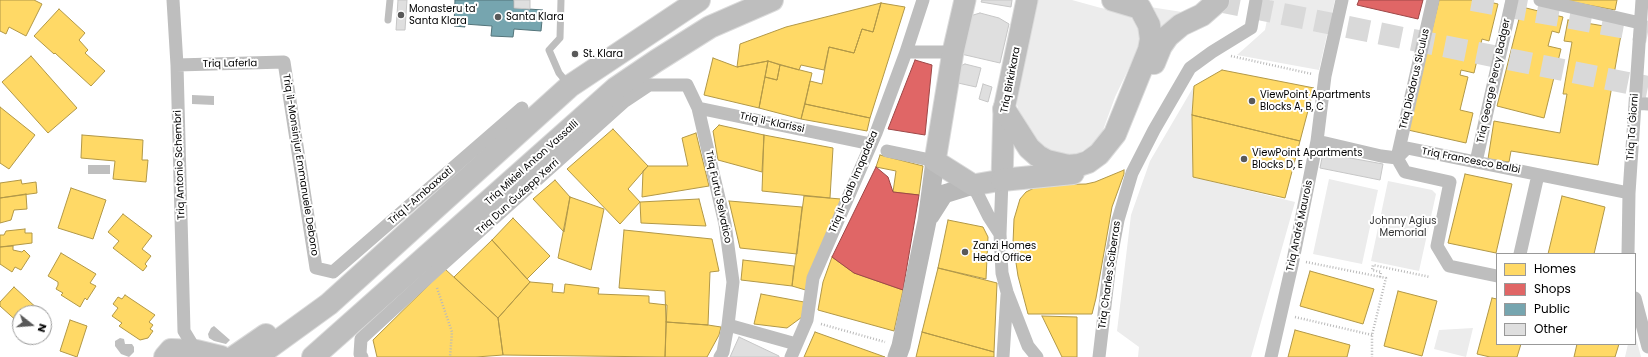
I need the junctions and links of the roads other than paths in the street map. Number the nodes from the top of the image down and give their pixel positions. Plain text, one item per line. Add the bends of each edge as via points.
1 (173, 0) edge
2 (390, 0) edge
3 (561, 0) edge
4 (699, 0) edge
5 (772, 0) edge
6 (923, 0) edge
7 (965, 0) edge
8 (1027, 0) edge
9 (1113, 0) edge
10 (1216, 0) edge
11 (1256, 0) edge
12 (1342, 0) edge
13 (1433, 0) edge
14 (1512, 0) edge
15 (1540, 0) edge
16 (1642, 0) edge
17 (388, 20) dead end
18 (1640, 24) junction
19 (906, 52) junction
20 (953, 52) junction
21 (284, 62) joint
22 (177, 65) junction
23 (570, 86) junction
24 (620, 94) junction
25 (1642, 103) edge
26 (522, 108) dead end
27 (698, 108) junction
28 (1004, 110) junction
29 (1317, 140) junction
30 (871, 144) junction
31 (887, 151) dead end
32 (1397, 158) junction
33 (935, 161) junction
34 (1476, 162) junction
35 (1538, 175) junction
36 (1002, 180) junction
37 (973, 185) junction
38 (1629, 193) junction
39 (927, 221) junction
40 (1000, 234) junction
41 (1520, 253) edge
42 (1628, 253) edge
43 (316, 268) joint
44 (1496, 276) edge
45 (1007, 292) junction
46 (329, 304) junction
47 (1636, 304) edge
48 (728, 325) junction
49 (184, 331) junction
50 (796, 344) junction
51 (1648, 347) edge
52 (196, 351) junction
53 (899, 352) edge
54 (168, 353) edge
55 (221, 357) edge
56 (234, 357) edge
57 (256, 357) edge
58 (314, 357) edge
59 (362, 357) edge
60 (720, 357) edge
61 (791, 357) edge
62 (1003, 357) edge
63 (1036, 357) edge
64 (1098, 357) edge
65 (1271, 357) edge

1 - 22 street, Triq Antonio Schembri
2 - 17 lane
3 - 23 lane via 560,38 549,50 559,73
4 - 23 highway
5 - 24 highway, Triq Mikiel Anton Vassalli via 710,27 656,61
6 - 19 street, Triq il-Qalb Imqaddsa
7 - 20 main road
8 - 28 main road, Triq Birkirkara
9 - 28 highway via 1140,8 1149,25 1151,39 1149,50 1115,134 1099,154 1079,165 1068,166 1047,161 1029,148
10 - 36 highway via 1202,15 1181,25 1168,36 1161,46 1127,126 1100,161 1086,170 1069,174
11 - 64 street, Triq Charles Sciberras via 1251,28 1190,68 1132,172 1116,227
12 - 29 street, Triq André Maurois via 1325,76
13 - 32 street, Triq Diodorus Siculus
14 - 34 street, Triq George Percy Badger
15 - 18 street
16 - 18 street, Triq Ta' Ġiorni
18 - 25 street, Triq Ta' Ġiorni
19 - 20 street
19 - 30 street, Triq il-Qalb Imqaddsa
20 - 33 main road
21 - 22 street, Triq Laferla
21 - 43 street, Triq il-Monsinjur Emmanuele Debono
22 - 49 street, Triq Antonio Schembri
23 - 46 highway
24 - 27 street, Triq Dun Ǵuźepp Xerri via 649,85 687,85
24 - 58 highway, Triq Mikiel Anton Vassalli
24 - 59 street, Triq Dun Ǵuźepp Xerri via 361,339
25 - 38 street, Triq Ta' Ġiorni
26 - 43 street, Triq l-Ambaxxati via 333,272
27 - 30 street, Triq il-Klarissi
27 - 48 street, Triq Furtu Selvatico via 725,224 733,282
28 - 36 main road, Triq Birkirkara
29 - 32 street
29 - 65 street, Triq André Maurois
30 - 50 street, Triq il-Qalb Imqaddsa via 814,278 807,320
31 - 33 street
32 - 34 street, Triq Francesco Balbi via 1407,148
32 - 44 street via 1404,172 1450,182 1437,246 1450,266
33 - 37 main road
33 - 39 main road
34 - 35 street, Triq Francesco Balbi
35 - 38 street, Triq Francesco Balbi
35 - 41 street
36 - 37 main road
36 - 40 street
37 - 39 main road via 944,194
37 - 40 street
38 - 42 street, Triq Ta' Ġiorni
39 - 53 main road
40 - 45 street via 1002,273
45 - 62 street
45 - 63 street via 1028,346
46 - 56 highway via 304,310
46 - 57 highway
47 - 51 street
48 - 50 street
48 - 60 street, Triq Furtu Selvatico
49 - 52 street, Triq Antonio Schembri
49 - 54 street
50 - 61 street, Triq il-Qalb Imqaddsa
52 - 54 highway
52 - 55 highway

